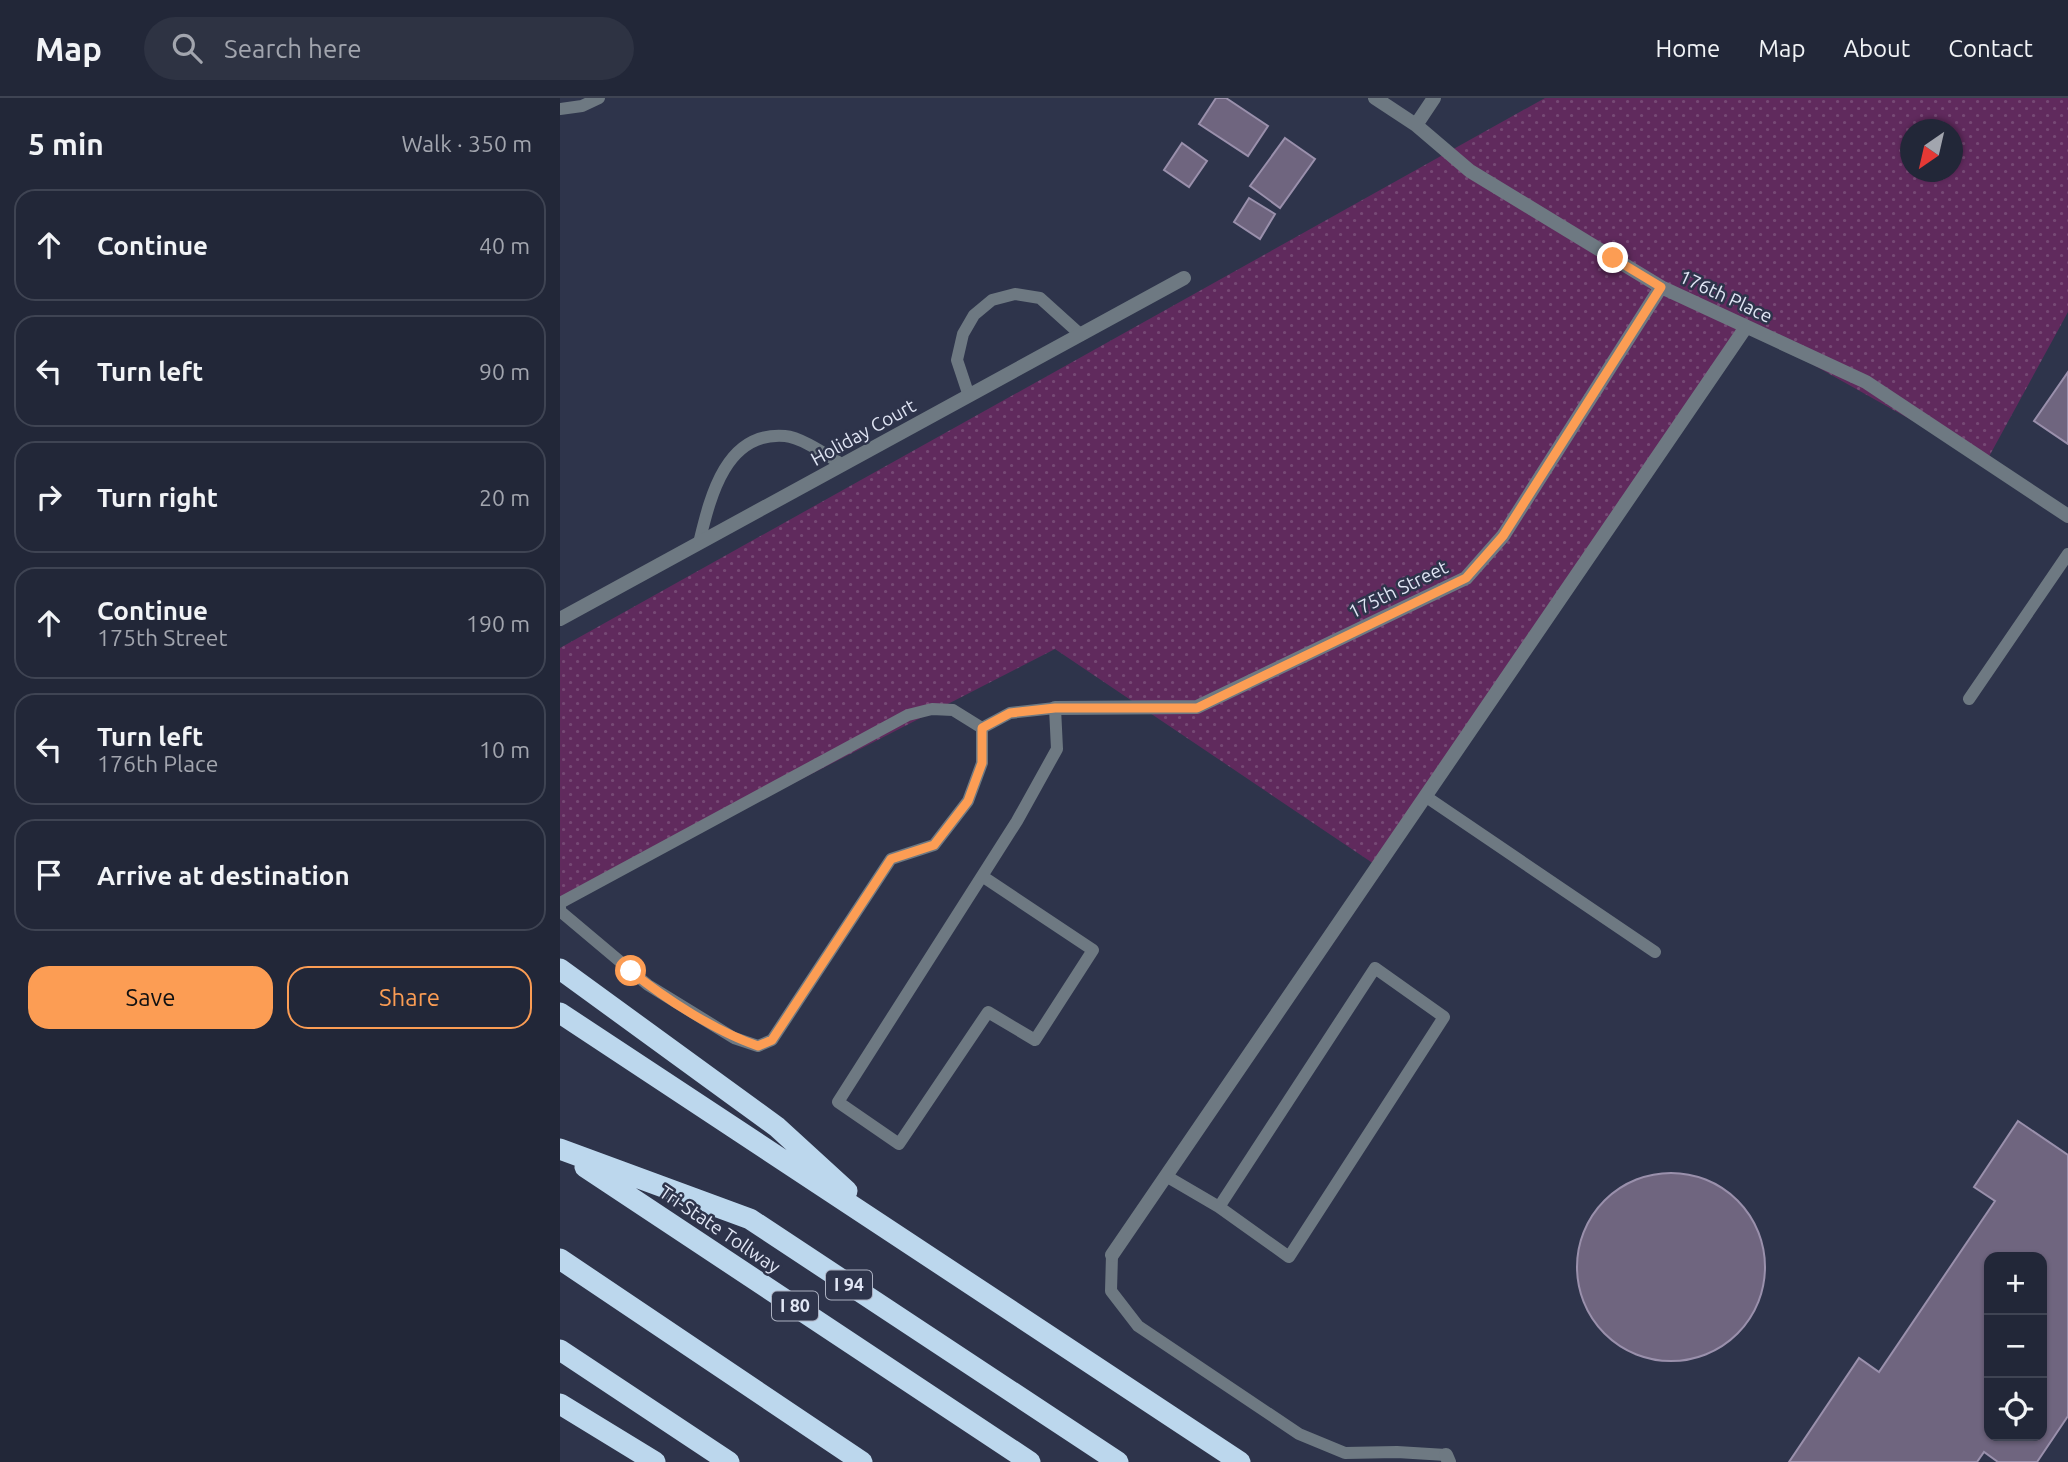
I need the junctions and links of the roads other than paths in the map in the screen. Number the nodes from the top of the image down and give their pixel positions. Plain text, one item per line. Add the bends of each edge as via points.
1 (599, 98) edge
2 (1375, 98) edge
3 (1434, 98) edge
4 (560, 109) edge
5 (1416, 125) junction
6 (1184, 278) dead end
7 (1661, 287) junction
8 (1746, 327) junction
9 (1081, 335) junction
10 (969, 396) junction
11 (843, 465) junction
12 (2068, 516) edge
13 (699, 543) junction
14 (2068, 554) edge
15 (560, 619) edge
16 (1969, 699) dead end
17 (1055, 708) junction
18 (982, 728) junction
19 (1425, 796) junction
20 (982, 876) junction
21 (1655, 952) dead end
22 (560, 969) edge
23 (560, 1013) edge
24 (560, 1150) edge
25 (1166, 1176) junction
26 (1219, 1207) junction
27 (898, 1238) junction
28 (1112, 1255) joint
29 (560, 1259) edge
30 (560, 1350) edge
31 (560, 1404) edge
32 (1448, 1458) edge
33 (655, 1462) edge
34 (729, 1462) edge
35 (862, 1462) edge
36 (1030, 1462) edge
37 (1118, 1462) edge
38 (1240, 1462) edge

1 - 4 lane
2 - 5 street, 176th Place
3 - 5 street
5 - 7 street, 176th Place via 1470,171
6 - 9 street, Holiday Court
7 - 8 street, 176th Place
7 - 17 street, 175th Street via 1503,536 1466,578 1197,708
8 - 12 street, 176th Place via 1866,382
8 - 19 street
9 - 10 street, Holiday Court
9 - 10 lane via 1040,298 1015,294 992,300 974,315 963,334 957,360
10 - 11 street, Holiday Court
11 - 13 street, Holiday Court
11 - 13 lane via 787,436 765,437 740,448 710,498
13 - 15 street, Holiday Court
14 - 16 lane
17 - 18 lane via 1010,713
17 - 20 lane via 1057,749
18 - 18 lane via 982,763 968,801 934,845 891,859 772,1040 758,1046 734,1038 648,985 560,911 560,903 908,715 953,710
19 - 21 lane
19 - 25 street
20 - 20 lane via 838,1102 899,1144 988,1012 1035,1040 1093,950
22 - 27 highway via 777,1127
23 - 27 highway
24 - 36 highway, Tri-State Tollway / I 80
24 - 37 highway, I 94 via 750,1219
25 - 26 lane
25 - 28 street
26 - 26 lane via 1289,1256 1444,1017 1376,968
27 - 38 highway
28 - 32 lane via 1111,1290 1138,1326 1299,1434 1345,1453 1397,1452
29 - 35 highway
30 - 34 highway
31 - 33 highway

